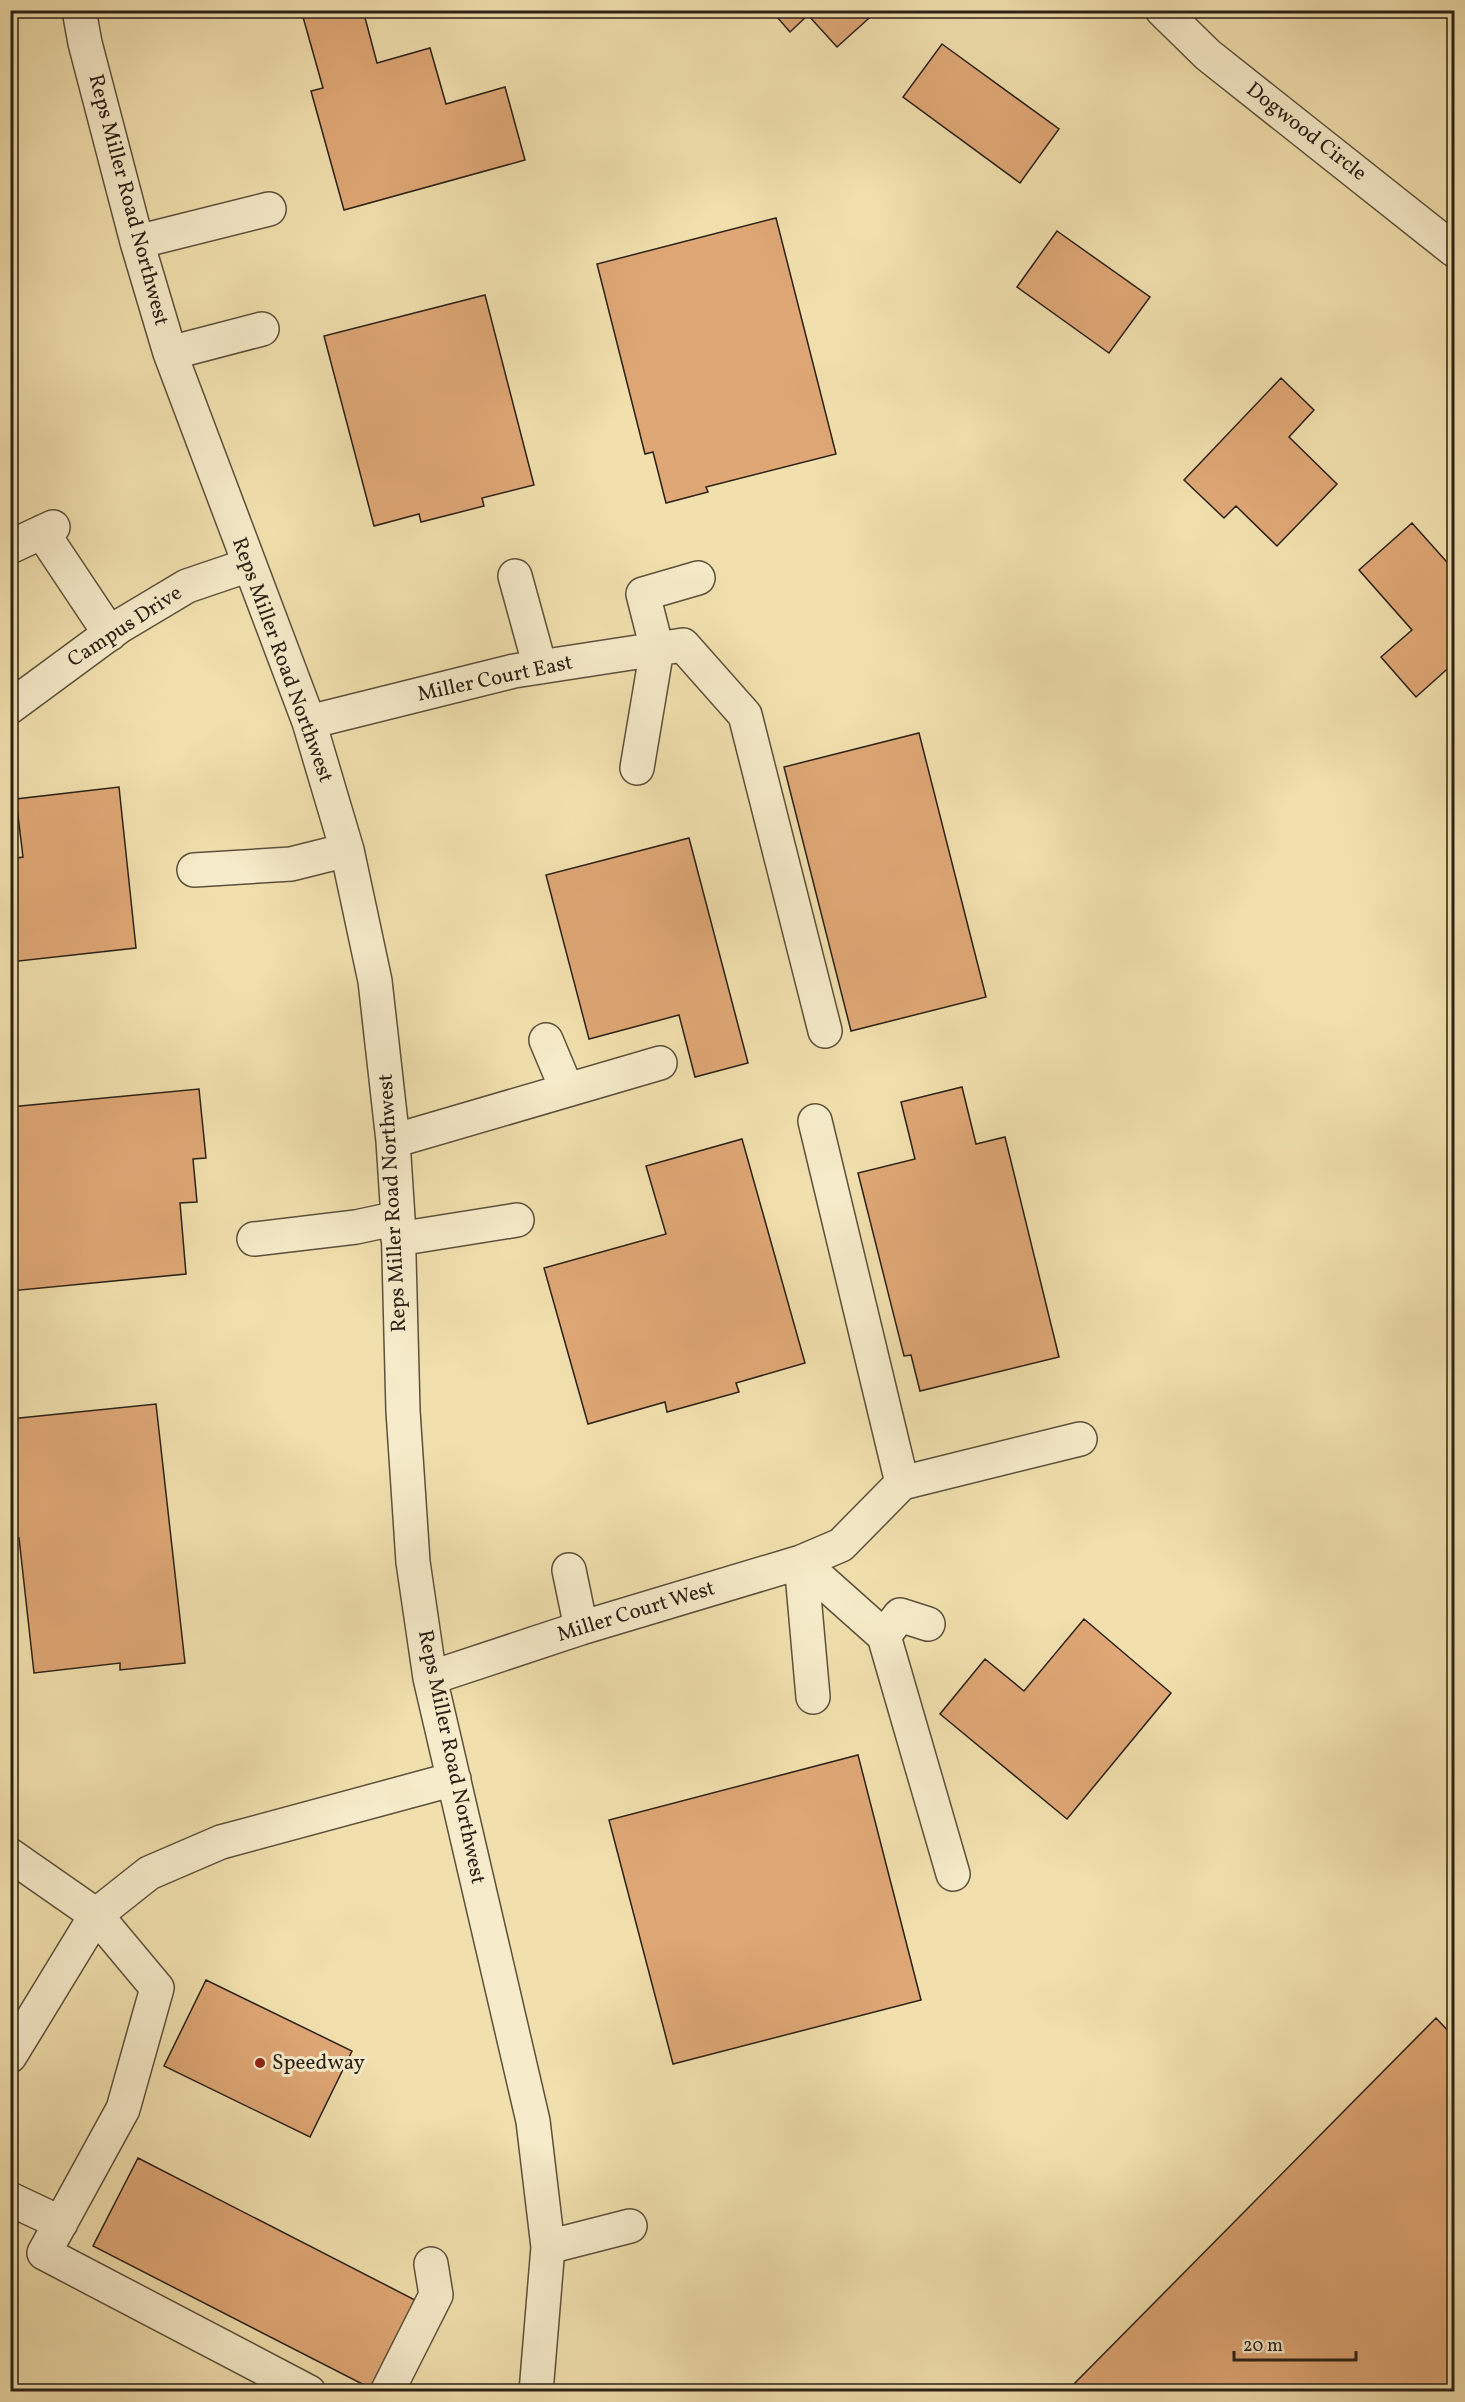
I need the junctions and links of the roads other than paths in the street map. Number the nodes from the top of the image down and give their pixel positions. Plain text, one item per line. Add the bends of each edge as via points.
1 (79, 10) edge
2 (1161, 10) edge
3 (269, 209) dead end
4 (137, 242) junction
5 (1455, 250) edge
6 (262, 329) dead end
7 (170, 353) junction
8 (10, 547) edge
9 (249, 565) junction
10 (515, 576) dead end
11 (698, 578) dead end
12 (110, 634) junction
13 (670, 647) junction
14 (540, 667) junction
15 (10, 707) edge
16 (309, 722) junction
17 (637, 768) dead end
18 (347, 850) junction
19 (194, 870) dead end
20 (825, 1031) dead end
21 (546, 1040) dead end
22 (660, 1063) dead end
23 (567, 1090) junction
24 (815, 1121) dead end
25 (393, 1141) junction
26 (517, 1220) dead end
27 (398, 1229) junction
28 (254, 1239) dead end
29 (1080, 1440) dead end
30 (902, 1483) junction
31 (801, 1562) junction
32 (569, 1570) dead end
33 (928, 1624) dead end
34 (581, 1628) junction
35 (884, 1636) junction
36 (430, 1678) junction
37 (813, 1697) dead end
38 (454, 1779) junction
39 (10, 1855) edge
40 (953, 1874) dead end
41 (96, 1915) junction
42 (15, 2037) edge
43 (10, 2199) edge
44 (61, 2223) junction
45 (630, 2226) dead end
46 (548, 2247) junction
47 (431, 2264) dead end
48 (309, 2391) edge
49 (387, 2391) edge
50 (536, 2391) edge

1 - 4 street, Reps Miller Road Northwest
2 - 5 street, Dogwood Circle via 1208,55
3 - 4 street
4 - 7 street, Reps Miller Road Northwest
6 - 7 street
7 - 9 street, Reps Miller Road Northwest
8 - 12 street via 47,530
9 - 12 street, Campus Drive via 187,586
9 - 16 street, Reps Miller Road Northwest
10 - 14 street
11 - 13 street via 643,594
12 - 15 street, Campus Drive
13 - 14 street, Miller Court East
13 - 17 street
13 - 20 street via 745,715
14 - 16 street, Miller Court East
16 - 18 street, Reps Miller Road Northwest
18 - 19 street via 291,864
18 - 25 street, Reps Miller Road Northwest via 375,981
21 - 23 street
22 - 23 street
23 - 25 street
24 - 30 street
25 - 27 street, Reps Miller Road Northwest
26 - 27 street
27 - 28 street via 356,1227
27 - 36 street, Reps Miller Road Northwest via 403,1411 413,1562
29 - 30 street
30 - 31 street, Miller Court West via 841,1545
31 - 34 street, Miller Court West
31 - 35 street
31 - 37 street
32 - 34 street
33 - 35 street via 900,1615
34 - 36 street, Miller Court West
35 - 40 street
36 - 38 street, Reps Miller Road Northwest
38 - 41 street via 221,1842 149,1873
38 - 46 street, Reps Miller Road Northwest via 534,2121
39 - 41 street
41 - 42 street
41 - 44 street via 157,1988 123,2109
43 - 44 street
44 - 48 street via 44,2253
45 - 46 street
46 - 50 street, Reps Miller Road Northwest
47 - 49 street via 436,2295

